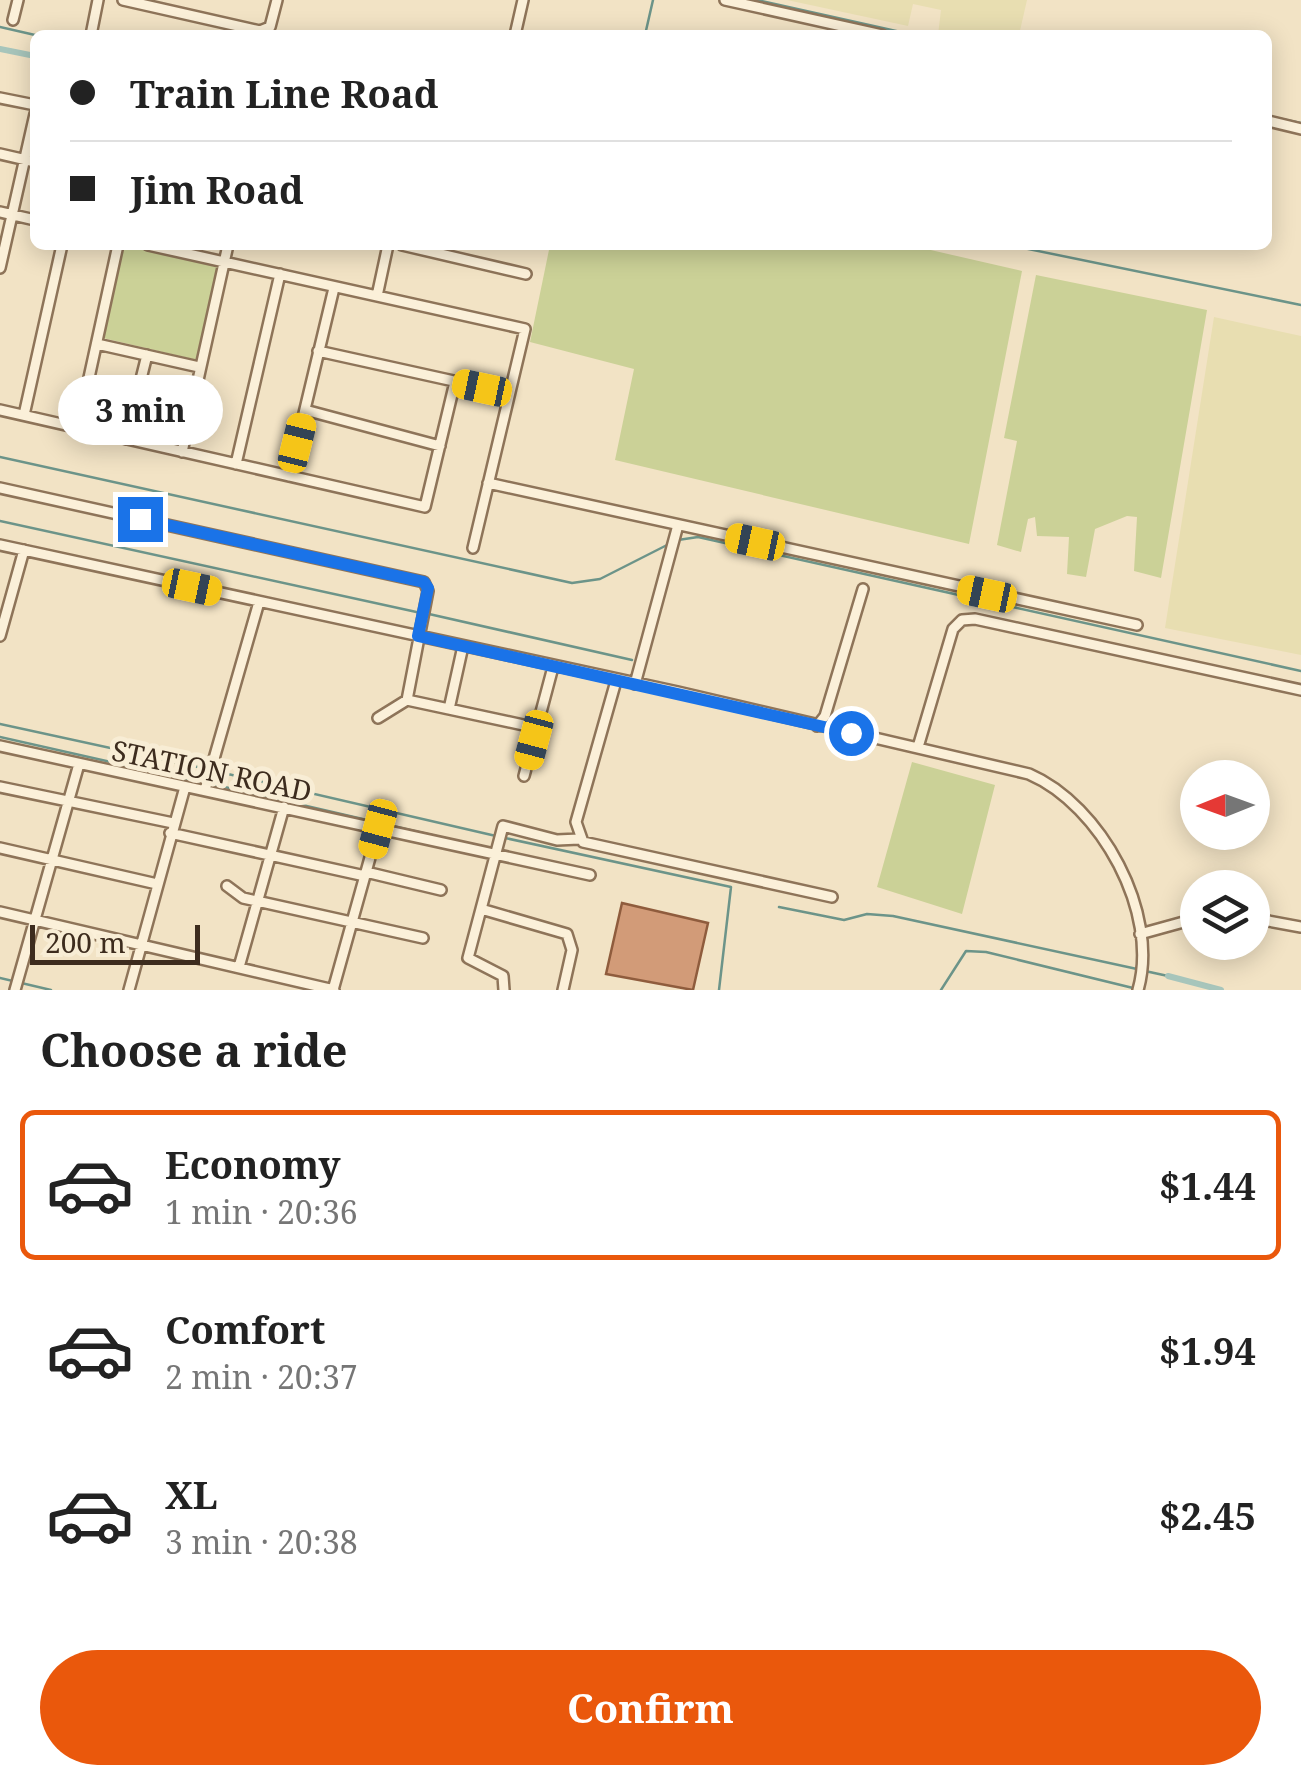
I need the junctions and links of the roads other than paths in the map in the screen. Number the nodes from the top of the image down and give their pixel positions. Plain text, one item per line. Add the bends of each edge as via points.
1 (18, 0) edge
2 (98, 0) edge
3 (123, 0) edge
4 (278, 0) edge
5 (523, 0) edge
6 (725, 0) edge
7 (13, 20) dead end
8 (92, 30) edge
9 (516, 30) edge
10 (860, 30) edge
11 (0, 98) edge
12 (30, 104) edge
13 (1272, 123) edge
14 (1301, 129) edge
15 (0, 154) edge
16 (30, 161) edge
17 (0, 212) edge
18 (12, 215) junction
19 (30, 219) edge
20 (61, 250) edge
21 (117, 250) edge
22 (170, 250) edge
23 (227, 250) edge
24 (387, 250) edge
25 (423, 250) edge
26 (224, 262) junction
27 (0, 268) edge
28 (280, 274) junction
29 (526, 274) dead end
30 (334, 288) junction
31 (376, 296) junction
32 (97, 344) junction
33 (318, 350) junction
34 (147, 355) junction
35 (199, 368) junction
36 (455, 382) junction
37 (508, 394) junction
38 (0, 410) edge
39 (305, 410) junction
40 (24, 415) junction
41 (78, 428) junction
42 (126, 439) junction
43 (440, 446) junction
44 (182, 452) junction
45 (236, 464) junction
46 (290, 476) junction
47 (488, 484) junction
48 (0, 488) edge
49 (678, 526) junction
50 (0, 544) edge
51 (473, 548) dead end
52 (24, 550) junction
53 (863, 589) dead end
54 (259, 602) junction
55 (1137, 625) dead end
56 (0, 636) edge
57 (418, 636) junction
58 (463, 646) junction
59 (553, 667) junction
60 (616, 680) junction
61 (635, 684) junction
62 (1301, 690) edge
63 (406, 700) junction
64 (449, 709) junction
65 (378, 718) dead end
66 (528, 726) dead end
67 (818, 726) junction
68 (0, 746) edge
69 (918, 747) junction
70 (79, 764) junction
71 (524, 776) dead end
72 (186, 786) junction
73 (0, 787) edge
74 (205, 790) junction
75 (68, 800) junction
76 (284, 807) junction
77 (172, 828) junction
78 (378, 829) junction
79 (579, 839) junction
80 (0, 848) edge
81 (270, 853) junction
82 (496, 854) junction
83 (52, 860) junction
84 (366, 874) junction
85 (590, 875) dead end
86 (157, 884) junction
87 (227, 886) dead end
88 (441, 890) dead end
89 (832, 898) dead end
90 (256, 901) junction
91 (481, 909) junction
92 (0, 912) edge
93 (36, 920) junction
94 (1270, 921) edge
95 (351, 923) junction
96 (1180, 923) edge
97 (1301, 927) edge
98 (1140, 934) junction
99 (423, 938) dead end
100 (141, 945) junction
101 (239, 968) junction
102 (17, 986) edge
103 (129, 990) edge
104 (333, 990) edge
105 (504, 990) edge
106 (563, 990) edge
107 (1138, 990) edge

1 - 7 street
2 - 8 street
3 - 4 street via 268,30
5 - 9 street
6 - 10 street
11 - 12 street
13 - 14 street
15 - 16 street
16 - 18 street
17 - 18 street
18 - 19 street
18 - 27 street
20 - 40 street
21 - 32 street
22 - 26 street
23 - 26 street
24 - 31 street
25 - 29 street
26 - 28 street
26 - 35 street
28 - 30 street
28 - 45 street
30 - 31 street
30 - 33 street
31 - 37 street via 525,329
32 - 34 street
32 - 41 street
33 - 36 street
33 - 39 street
34 - 35 street
34 - 42 street
35 - 44 street
36 - 37 street
36 - 43 street
37 - 47 street
38 - 40 street
39 - 43 street
39 - 46 street
40 - 41 street
41 - 42 street
42 - 44 street
43 - 46 street via 425,507
44 - 45 street
45 - 46 street
47 - 49 street
47 - 51 street
48 - 57 street via 424,582
49 - 55 street
49 - 61 street
50 - 52 street
52 - 54 street
52 - 56 street
53 - 67 street
54 - 57 street
54 - 74 street
57 - 58 street
57 - 63 street
58 - 59 street
58 - 64 street
59 - 60 street
59 - 71 street
60 - 61 street
60 - 79 street via 576,822
61 - 67 street
62 - 69 street via 962,620 953,629
63 - 64 street
63 - 65 street
64 - 66 street
67 - 69 street
68 - 70 street, STATION ROAD
69 - 98 street via 1053,784 1127,878
70 - 72 street, STATION ROAD
70 - 75 street
72 - 74 street, STATION ROAD
72 - 77 street
73 - 75 street
74 - 76 street, STATION ROAD
75 - 77 street
75 - 83 street
76 - 78 street, STATION ROAD
76 - 81 street
77 - 81 street
77 - 86 street
78 - 82 street, STATION ROAD
78 - 84 street
79 - 82 street via 503,826
79 - 89 street
80 - 83 street
81 - 84 street
81 - 90 street
82 - 85 street, STATION ROAD
82 - 91 street
83 - 86 street
83 - 93 street
84 - 88 street
84 - 95 street
86 - 100 street
87 - 90 street
90 - 95 street
90 - 101 street
91 - 105 street via 468,958 503,976
91 - 106 street via 567,934 572,950
92 - 93 street
93 - 100 street
93 - 102 street
94 - 97 street
95 - 99 street
95 - 104 street
96 - 98 street
98 - 107 street
100 - 101 street
100 - 103 street
101 - 104 street

